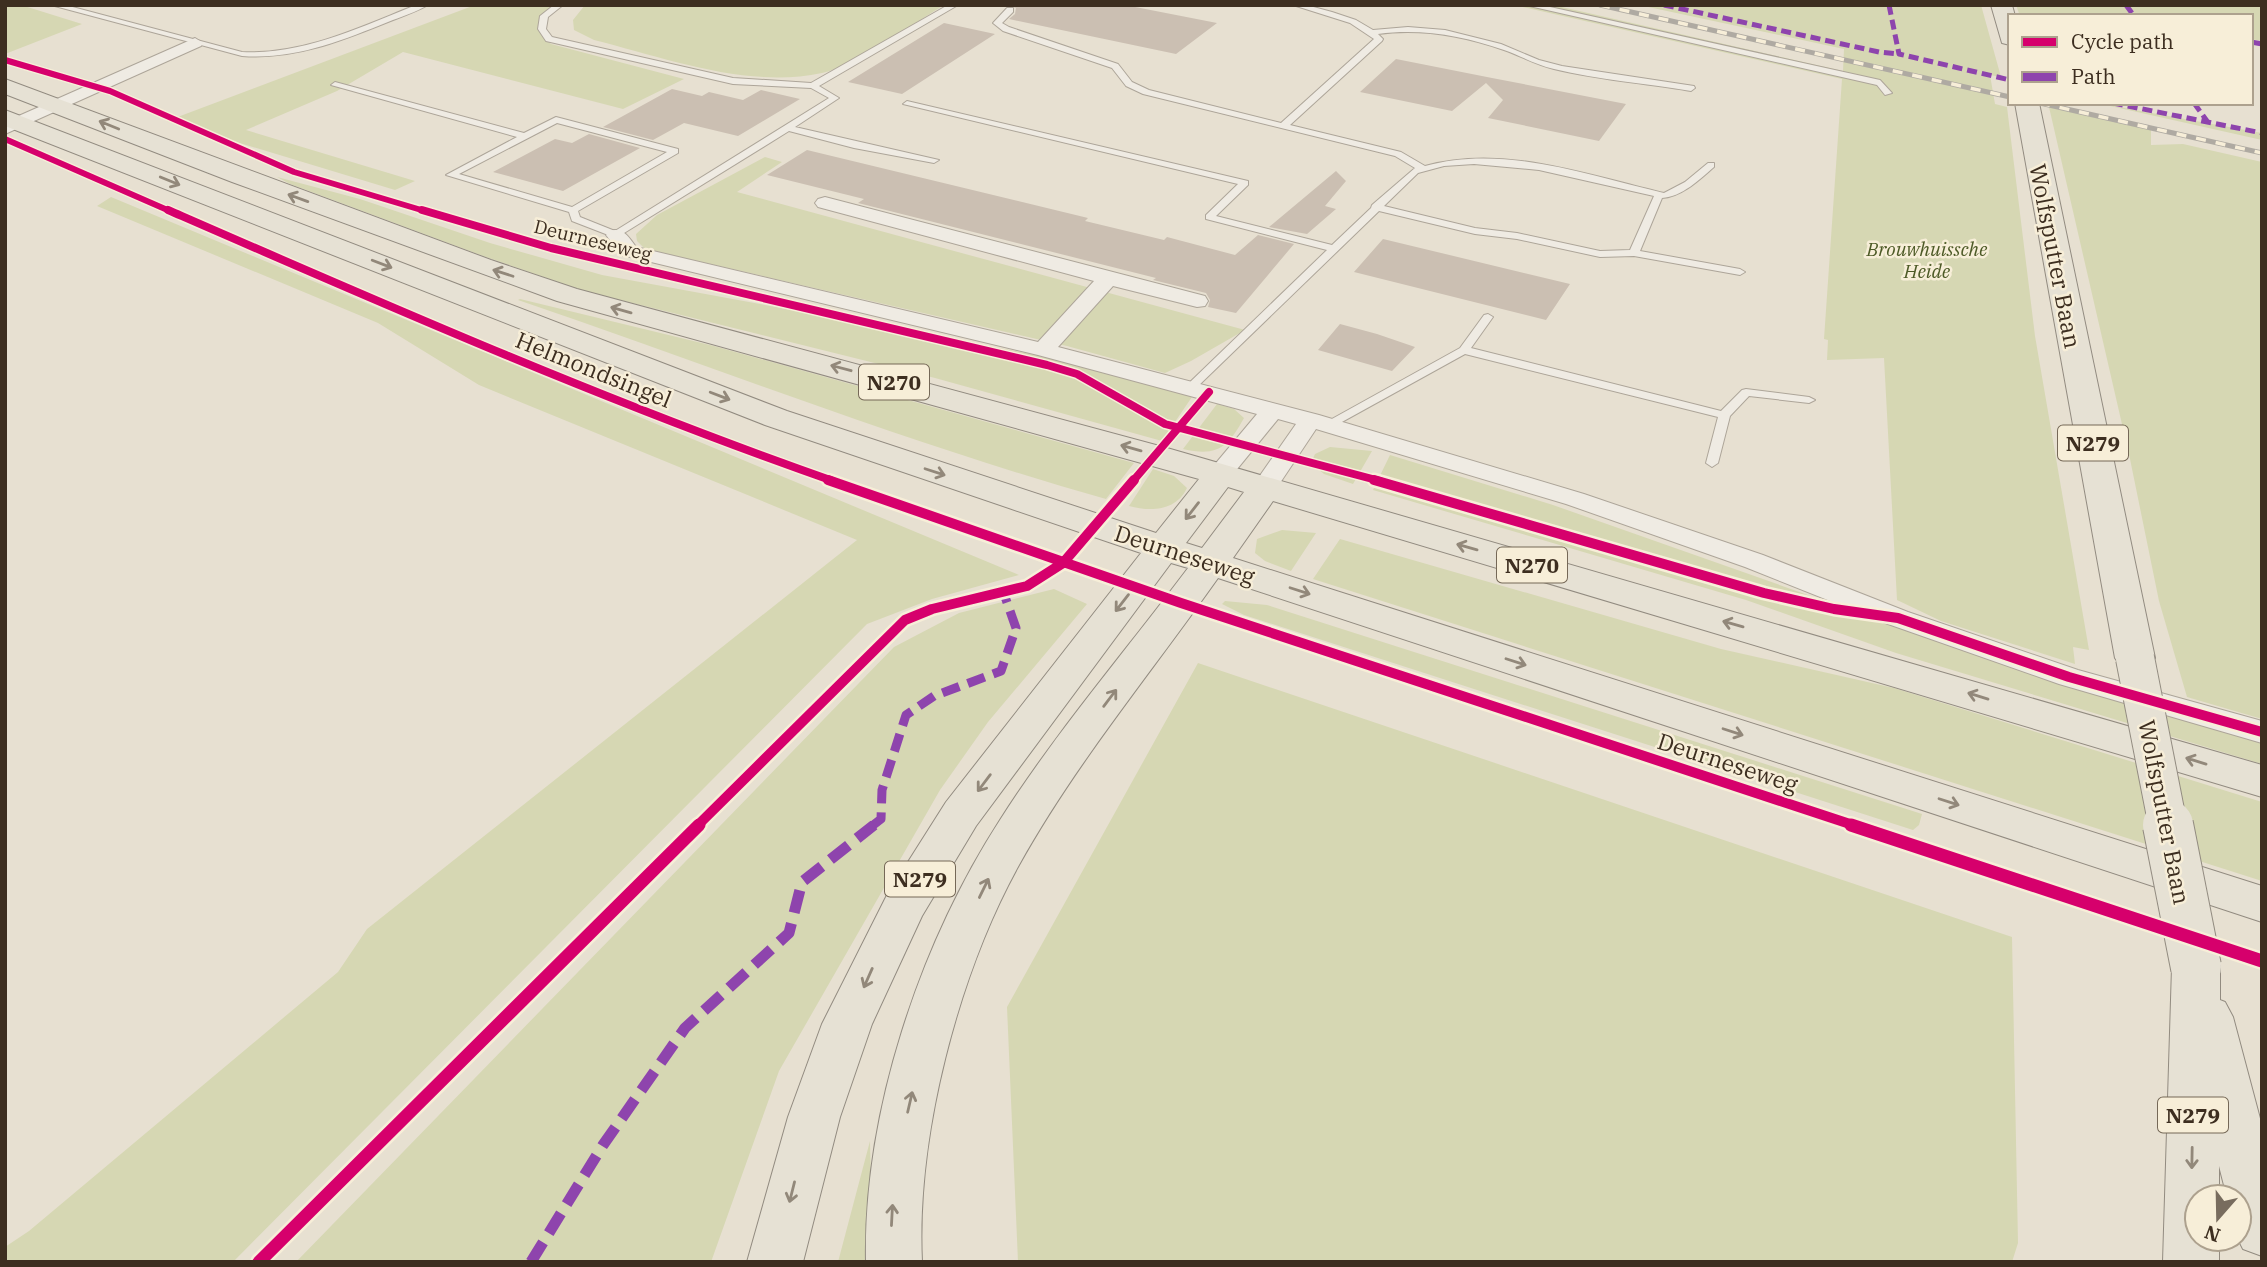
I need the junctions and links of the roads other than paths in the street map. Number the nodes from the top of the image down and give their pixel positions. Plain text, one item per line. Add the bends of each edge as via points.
1 (55, 5) edge
2 (424, 5) edge
3 (559, 5) edge
4 (954, 5) edge
5 (1297, 5) edge
6 (1529, 5) edge
7 (2001, 5) edge
8 (1010, 10) dead end
9 (2008, 31) edge
10 (1373, 32) junction
11 (195, 43) junction
12 (335, 85) dead end
13 (5, 86) edge
14 (813, 86) junction
15 (1691, 88) dead end
16 (1888, 93) dead end
17 (907, 104) dead end
18 (2028, 107) edge
19 (23, 115) edge
20 (1283, 126) junction
21 (788, 128) junction
22 (525, 136) junction
23 (934, 160) dead end
24 (1711, 165) dead end
25 (1422, 168) junction
26 (1659, 195) junction
27 (825, 203) dead end
28 (1375, 207) junction
29 (573, 210) junction
30 (616, 235) junction
31 (1332, 248) junction
32 (1634, 253) junction
33 (1740, 272) dead end
34 (1108, 278) junction
35 (1197, 301) dead end
36 (1489, 317) dead end
37 (1043, 350) junction
38 (1464, 350) junction
39 (1191, 387) junction
40 (1809, 400) dead end
41 (1273, 410) junction
42 (1724, 415) junction
43 (1319, 423) junction
44 (1712, 463) dead end
45 (1220, 474) junction
46 (1265, 487) junction
47 (1163, 548) junction
48 (1212, 563) junction
49 (2262, 732) edge
50 (2262, 781) edge
51 (2262, 904) edge
52 (2196, 967) junction
53 (2262, 1230) edge
54 (775, 1262) edge
55 (894, 1262) edge
56 (2190, 1262) edge

1 - 11 lane
2 - 11 lane via 279,56 250,56
3 - 14 lane via 544,16 542,29 549,39 733,81
4 - 14 lane
5 - 10 lane
6 - 16 lane via 1880,83
7 - 9 main road
8 - 20 lane via 998,23 1006,29 1115,66 1129,84 1146,93
10 - 15 lane via 1399,27 1468,38 1541,64
10 - 20 lane via 1379,39
11 - 19 street via 141,57
12 - 22 lane
13 - 19 main road, Deurneseweg / N270
14 - 21 lane via 835,98
17 - 31 lane via 1245,183 1209,218
18 - 52 main road, Wolfsputter Baan / N279, bridge
45 -> 19 main road, Deurneseweg / N270 via 567,295 254,182
19 -> 47 main road, Deurneseweg / N270 via 776,418
20 - 25 lane via 1398,154
21 - 23 lane
21 - 30 lane
22 - 29 lane via 451,175
22 - 29 lane via 556,120 675,151
24 - 26 lane via 1688,184
25 - 26 lane via 1493,161
25 - 28 lane via 1408,175
26 - 32 lane
27 - 34 street
28 - 31 lane
28 - 32 lane via 1600,254
29 - 30 lane via 575,219
30 - 37 street, Deurneseweg via 629,251
31 - 39 lane
32 - 33 lane
34 - 35 street
34 - 37 street
36 - 38 lane
37 - 39 street, Deurneseweg
38 - 42 lane
38 - 43 lane
39 - 41 street, Deurneseweg
40 - 42 lane via 1746,392
41 - 43 street, Deurneseweg
41 - 45 street
42 - 44 lane
43 - 46 street
43 - 49 street, Deurneseweg via 1575,499 2069,677
45 - 46 main road, Deurneseweg / N270
45 -> 47 main road
46 - 48 main road
50 -> 46 main road, Deurneseweg / N270
47 - 48 main road, Deurneseweg / N270
47 -> 54 main road, N279 via 961,814 903,908 847,1024 810,1130
48 -> 51 main road, Deurneseweg / N270
55 -> 48 main road, N279 via 891,1224 896,1169 910,1098 929,1029 970,919 994,869 1049,781
52 - 53 main road, Wolfsputter Baan / N279
52 -> 56 main road, N279

